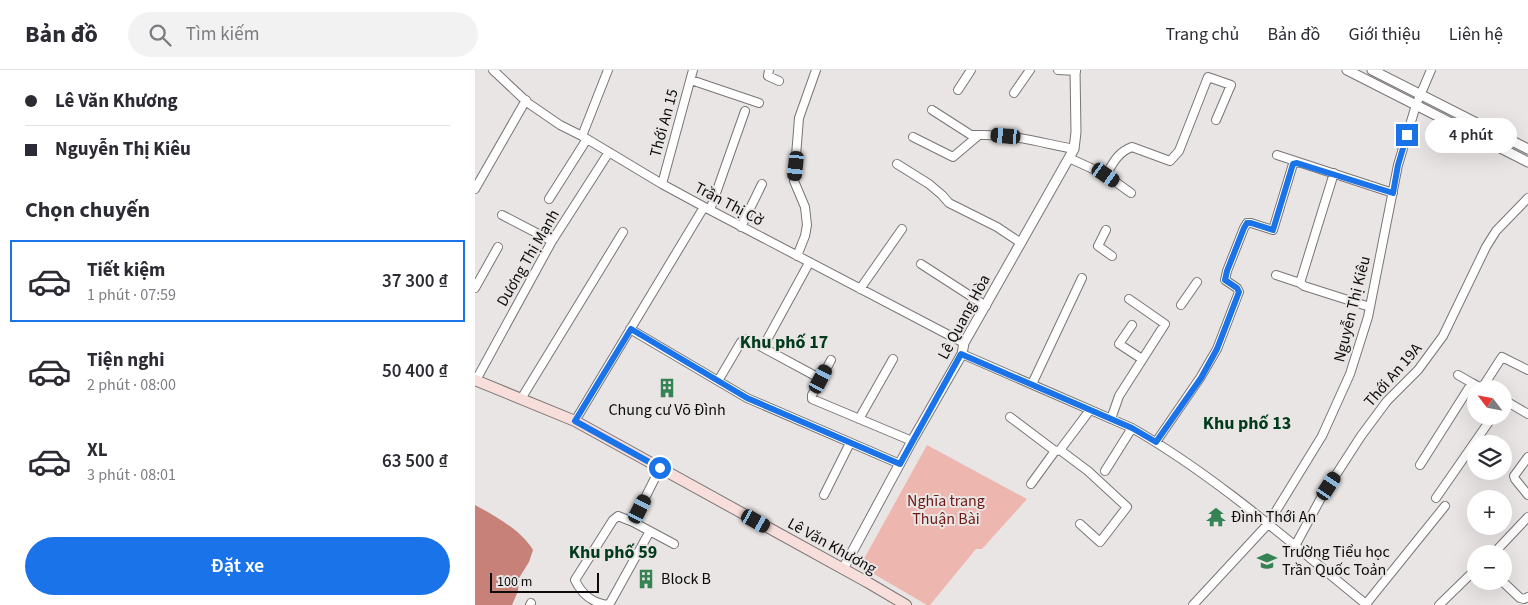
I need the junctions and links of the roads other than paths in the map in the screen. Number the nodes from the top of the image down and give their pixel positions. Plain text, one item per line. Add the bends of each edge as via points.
1 (493, 70) edge
2 (608, 70) edge
3 (693, 70) edge
4 (769, 70) edge
5 (815, 70) edge
6 (971, 70) edge
7 (1030, 70) edge
8 (1058, 70) edge
9 (1347, 70) edge
10 (1372, 70) edge
11 (1431, 70) edge
12 (1075, 71) edge
13 (691, 80) junction
14 (779, 81) dead end
15 (958, 90) dead end
16 (1014, 93) dead end
17 (1420, 94) junction
18 (526, 100) junction
19 (759, 103) dead end
20 (1416, 105) junction
21 (932, 110) dead end
22 (745, 111) dead end
23 (1216, 120) dead end
24 (979, 135) junction
25 (913, 137) dead end
26 (585, 138) junction
27 (1074, 149) junction
28 (1528, 149) edge
29 (609, 152) junction
30 (1277, 156) dead end
31 (1069, 158) junction
32 (1528, 162) edge
33 (1297, 163) junction
34 (897, 164) dead end
35 (1333, 173) junction
36 (1106, 175) junction
37 (662, 184) junction
38 (762, 184) dead end
39 (475, 189) edge
40 (1131, 193) dead end
41 (1393, 193) junction
42 (1528, 198) edge
43 (549, 199) dead end
44 (707, 209) junction
45 (502, 215) dead end
46 (741, 227) junction
47 (903, 229) dead end
48 (1106, 230) dead end
49 (623, 232) dead end
50 (552, 242) junction
51 (1021, 243) junction
52 (498, 247) dead end
53 (797, 256) junction
54 (1112, 256) dead end
55 (809, 263) junction
56 (921, 264) dead end
57 (1276, 275) dead end
58 (1082, 278) dead end
59 (1197, 282) dead end
60 (1300, 283) junction
61 (475, 288) edge
62 (860, 289) junction
63 (1129, 299) dead end
64 (1181, 305) dead end
65 (986, 306) junction
66 (1370, 307) junction
67 (1132, 325) dead end
68 (631, 329) junction
69 (964, 343) junction
70 (763, 346) junction
71 (961, 354) junction
72 (893, 359) dead end
73 (1142, 359) junction
74 (831, 360) dead end
75 (1528, 370) edge
76 (1458, 375) dead end
77 (821, 379) junction
78 (475, 380) edge
79 (1467, 380) edge
80 (1488, 380) edge
81 (718, 381) junction
82 (1032, 384) junction
83 (1467, 391) edge
84 (521, 399) junction
85 (1513, 405) edge
86 (1090, 410) junction
87 (1528, 414) edge
88 (1010, 417) dead end
89 (859, 419) junction
90 (1111, 419) junction
91 (575, 421) junction
92 (1487, 425) edge
93 (1132, 428) junction
94 (912, 441) junction
95 (1156, 442) junction
96 (850, 443) junction
97 (1057, 450) junction
98 (1528, 458) edge
99 (900, 464) junction
100 (1420, 465) dead end
101 (660, 468) junction
102 (1105, 471) dead end
103 (1031, 484) dead end
104 (824, 495) dead end
105 (1528, 495) edge
106 (1435, 498) dead end
107 (1445, 506) dead end
108 (1528, 517) edge
109 (633, 522) junction
110 (1080, 524) dead end
111 (1269, 524) junction
112 (650, 530) junction
113 (674, 544) dead end
114 (1502, 545) edge
115 (1295, 546) junction
116 (843, 569) junction
117 (1467, 578) edge
118 (1512, 590) edge
119 (1528, 597) edge
120 (907, 605) edge
121 (1193, 605) edge
122 (1367, 605) edge
123 (1439, 605) edge

1 - 18 street, Trần Thị Cờ
2 - 26 street
3 - 13 street, Thới An 15
4 - 14 street via 768,76
5 - 53 street via 799,118 794,181 805,207 807,225
6 - 15 street
7 - 16 street
8 - 12 street
9 - 20 street
10 - 17 street
11 - 17 street, Nguyễn Thị Kiêu
12 - 27 street, Lê Quang Hòa
13 - 19 street
13 - 37 street, Thới An 15
17 - 20 street, Nguyễn Thị Kiêu
17 - 28 street
18 - 26 street, Trần Thị Cờ via 559,125
18 - 39 street
20 - 32 street
20 - 41 street, Nguyễn Thị Kiêu
21 - 24 street via 971,135
22 - 44 street
23 - 36 street via 1231,85 1208,77 1179,151 1170,162 1132,147 1124,150
24 - 25 street via 953,157
24 - 27 street via 1017,137
26 - 29 street, Trần Thị Cờ
26 - 43 street
27 - 31 street, Lê Quang Hòa
29 - 37 street, Trần Thị Cờ
29 - 50 street, Dương Thị Mạnh
30 - 33 street
31 - 36 street
31 - 51 street, Lê Quang Hòa
33 - 35 street
33 - 95 street via 1293,164 1273,230 1251,223 1244,228 1225,280 1239,292 1217,349 1201,378
34 - 51 street via 929,184 949,203
35 - 41 street
35 - 60 street
36 - 40 street
37 - 44 street, Trần Thị Cờ
38 - 46 street
41 - 66 street, Nguyễn Thị Kiêu
42 - 115 street, Thới An 19A via 1496,231 1443,336 1361,436
44 - 46 street, Trần Thị Cờ
44 - 68 street
45 - 50 street
46 - 53 street, Trần Thị Cờ
47 - 62 street
48 - 54 street via 1098,246
49 - 84 street
50 - 78 street, Dương Thị Mạnh
51 - 65 street, Lê Quang Hòa
52 - 61 street
53 - 55 street, Trần Thị Cờ
55 - 62 street, Trần Thị Cờ
55 - 70 street
56 - 65 street
57 - 60 street
58 - 82 street
59 - 64 street
60 - 66 street
62 - 69 street, Trần Thị Cờ
63 - 73 street via 1165,324
65 - 69 street, Lê Quang Hòa
66 - 111 street, Nguyễn Thị Kiêu via 1350,374 1322,436
67 - 73 street via 1119,344
68 - 81 street
68 - 91 street
69 - 71 street, Lê Quang Hòa
70 - 77 street
70 - 81 street via 747,339 742,341
71 - 82 street
71 - 94 street, Lê Quang Hòa
72 - 89 street
73 - 90 street via 1119,396
74 - 77 street
75 - 80 street via 1502,357
76 - 79 street
77 - 89 street via 812,399
78 - 84 main road, Lê Văn Khương
81 - 96 street via 747,398
82 - 86 street
83 - 100 street
84 - 91 main road, Lê Văn Khương
85 - 87 street
86 - 90 street
86 - 97 street
88 - 97 street
89 - 94 street
90 - 93 street
91 - 101 main road, Lê Văn Khương
92 - 106 street
93 - 95 street
93 - 102 street
94 - 99 street, Lê Quang Hòa
95 - 111 street
96 - 99 street
96 - 104 street
97 - 103 street
97 - 110 street via 1127,507 1100,542
98 - 105 street via 1514,476
99 - 116 street, Lê Quang Hòa
101 - 109 street
101 - 116 main road, Lê Văn Khương
107 - 122 street
108 - 114 street
109 - 112 street
109 - 112 street via 616,516 575,580 589,599 609,605
111 - 115 street
111 - 121 street, Nguyễn Thị Kiêu
112 - 113 street
115 - 122 street
116 - 120 main road, Lê Văn Khương
117 - 123 street
118 - 119 street via 1521,598

